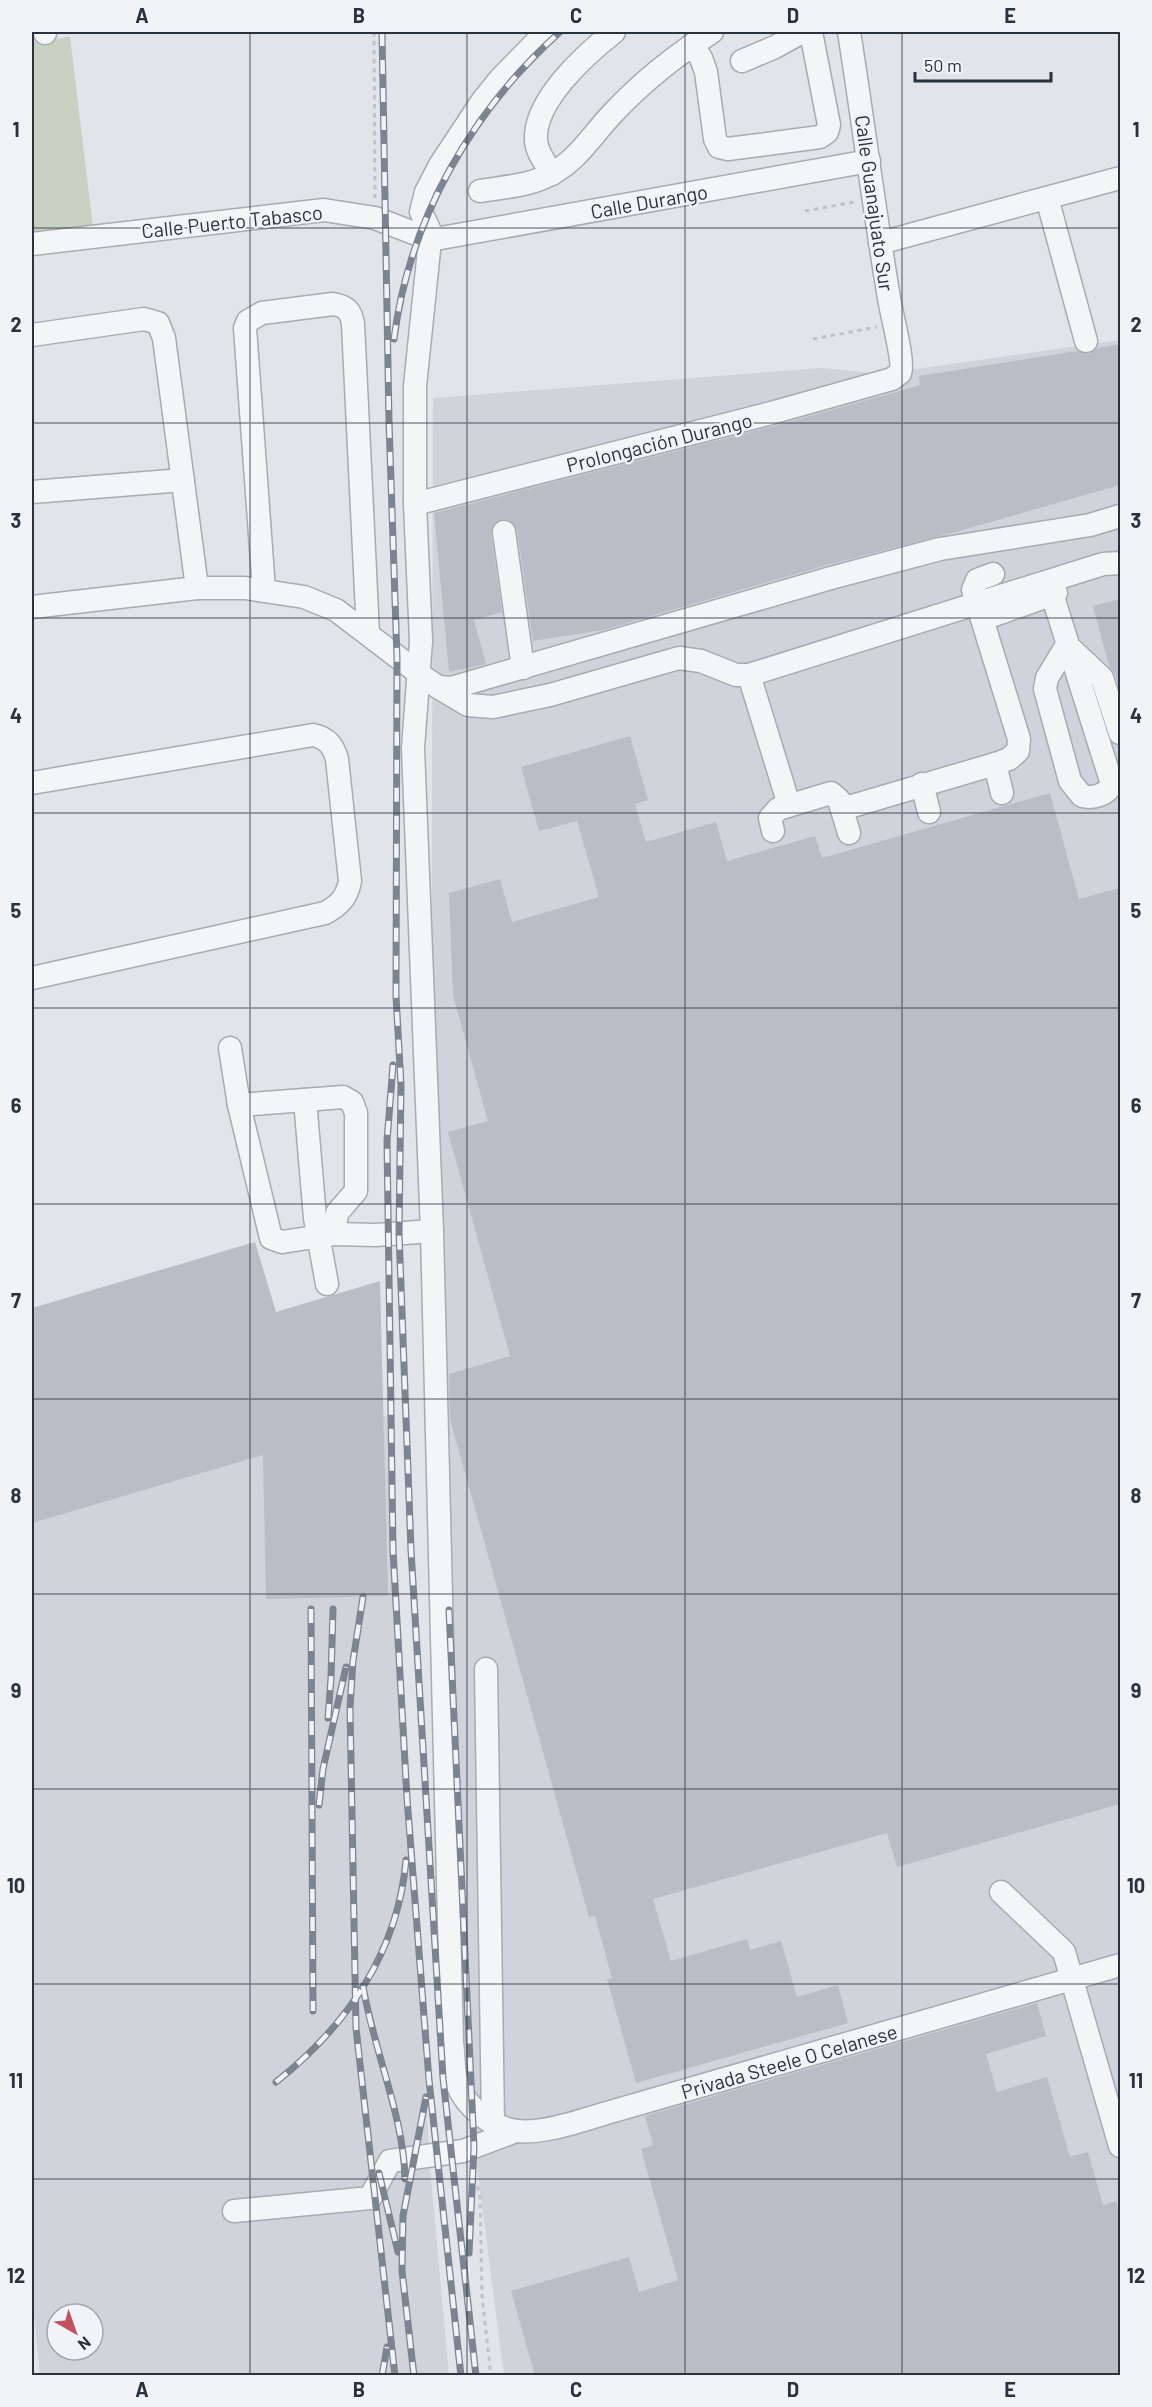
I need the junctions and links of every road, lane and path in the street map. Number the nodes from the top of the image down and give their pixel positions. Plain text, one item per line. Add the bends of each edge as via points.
1 (374, 32) edge
2 (546, 32) edge
3 (614, 32) edge
4 (712, 32) edge
5 (802, 32) edge
6 (811, 32) edge
7 (849, 32) edge
8 (692, 45) junction
9 (742, 61) dead end
10 (869, 162) junction
11 (552, 174) junction
12 (1120, 178) edge
13 (480, 191) dead end
14 (873, 198) junction
15 (1047, 198) junction
16 (805, 211) dead end
17 (375, 218) junction
18 (429, 237) junction
19 (880, 243) junction
20 (32, 244) edge
21 (893, 324) junction
22 (32, 335) edge
23 (813, 339) dead end
24 (1086, 341) dead end
25 (900, 373) joint
26 (183, 480) junction
27 (32, 492) edge
28 (415, 504) junction
29 (1120, 516) edge
30 (504, 532) dead end
31 (1120, 562) edge
32 (1120, 572) edge
33 (993, 574) dead end
34 (197, 588) junction
35 (264, 590) junction
36 (1052, 594) junction
37 (32, 607) edge
38 (980, 610) junction
39 (368, 633) junction
40 (1067, 645) junction
41 (523, 668) junction
42 (419, 674) junction
43 (749, 675) junction
44 (438, 687) junction
45 (1120, 733) edge
46 (995, 764) junction
47 (32, 783) edge
48 (922, 784) junction
49 (1002, 793) dead end
50 (789, 805) junction
51 (842, 809) junction
52 (929, 812) dead end
53 (773, 831) dead end
54 (849, 833) dead end
55 (32, 978) edge
56 (230, 1048) dead end
57 (305, 1100) junction
58 (239, 1105) junction
59 (432, 1231) junction
60 (326, 1235) junction
61 (327, 1284) dead end
62 (486, 1669) dead end
63 (1001, 1892) dead end
64 (1120, 1965) edge
65 (1072, 1980) junction
66 (493, 2122) junction
67 (516, 2131) junction
68 (1120, 2146) edge
69 (463, 2151) junction
70 (234, 2211) dead end
71 (491, 2376) edge

1 - 17 path
2 - 18 street via 483,100 440,165 422,205
3 - 11 street via 583,58 541,116 536,144
4 - 8 street
5 - 9 street
6 - 8 street via 829,125 826,132 820,137 728,149 714,140 706,72
7 - 10 street, Calle Guanajuato Sur
8 - 11 street via 633,93 584,149
10 - 14 street, Calle Guanajuato Sur
10 - 18 street, Calle Durango via 441,238
11 - 13 street
12 - 15 street
14 - 16 path
14 - 19 street, Calle Guanajuato Sur
15 - 19 street
15 - 24 street
17 - 18 street, Calle Puerto Tabasco
17 - 20 street, Calle Puerto Tabasco via 324,210
18 - 28 street via 415,386
19 - 21 street, Calle Guanajuato Sur
21 - 23 path
21 - 25 street, Calle Guanajuato Sur via 903,364
22 - 26 street via 144,319 158,323 164,338
25 - 28 street, Prolongación Durango via 892,379 771,413
26 - 27 street
26 - 34 street
28 - 42 street
29 - 41 street via 1090,525 940,549
30 - 41 street
31 - 38 street via 1103,564
32 - 36 street
33 - 38 street via 975,583
34 - 35 street
34 - 37 street
35 - 39 street via 321,602
35 - 39 street via 245,328 248,321 262,313 342,306 352,315 353,324
36 - 38 street
36 - 40 street
38 - 43 street
38 - 46 street via 1020,746 1015,755
39 - 42 street
40 - 40 street via 1047,678 1045,689 1070,781 1079,794 1089,797 1104,793 1112,784
40 - 45 street via 1102,678
41 - 44 street via 461,686
42 - 44 street
42 - 59 street via 413,748
43 - 44 street via 736,675 701,661 679,658 493,707 468,705
43 - 50 street
46 - 48 street
46 - 49 street
47 - 55 street via 313,735 324,738 337,759 350,881 343,900 325,913
48 - 51 street
48 - 52 street
50 - 51 street via 831,793 837,796
50 - 53 street via 772,814
51 - 54 street
56 - 58 street
57 - 58 street
57 - 60 street
57 - 60 street via 343,1097 354,1106 356,1191 337,1213
58 - 60 street via 271,1238 282,1242
59 - 60 street
59 - 66 street, Privada Steele O Celanese via 452,2043 457,2082 465,2098 473,2109
60 - 61 street
62 - 66 street
63 - 65 street via 1064,1952
64 - 65 street, Privada Steele O Celanese
65 - 67 street, Privada Steele O Celanese via 617,2110 547,2128
65 - 68 street
66 - 67 street, Privada Steele O Celanese
67 - 69 street
69 - 70 street via 390,2161 370,2198
69 - 71 path via 480,2193 482,2296

